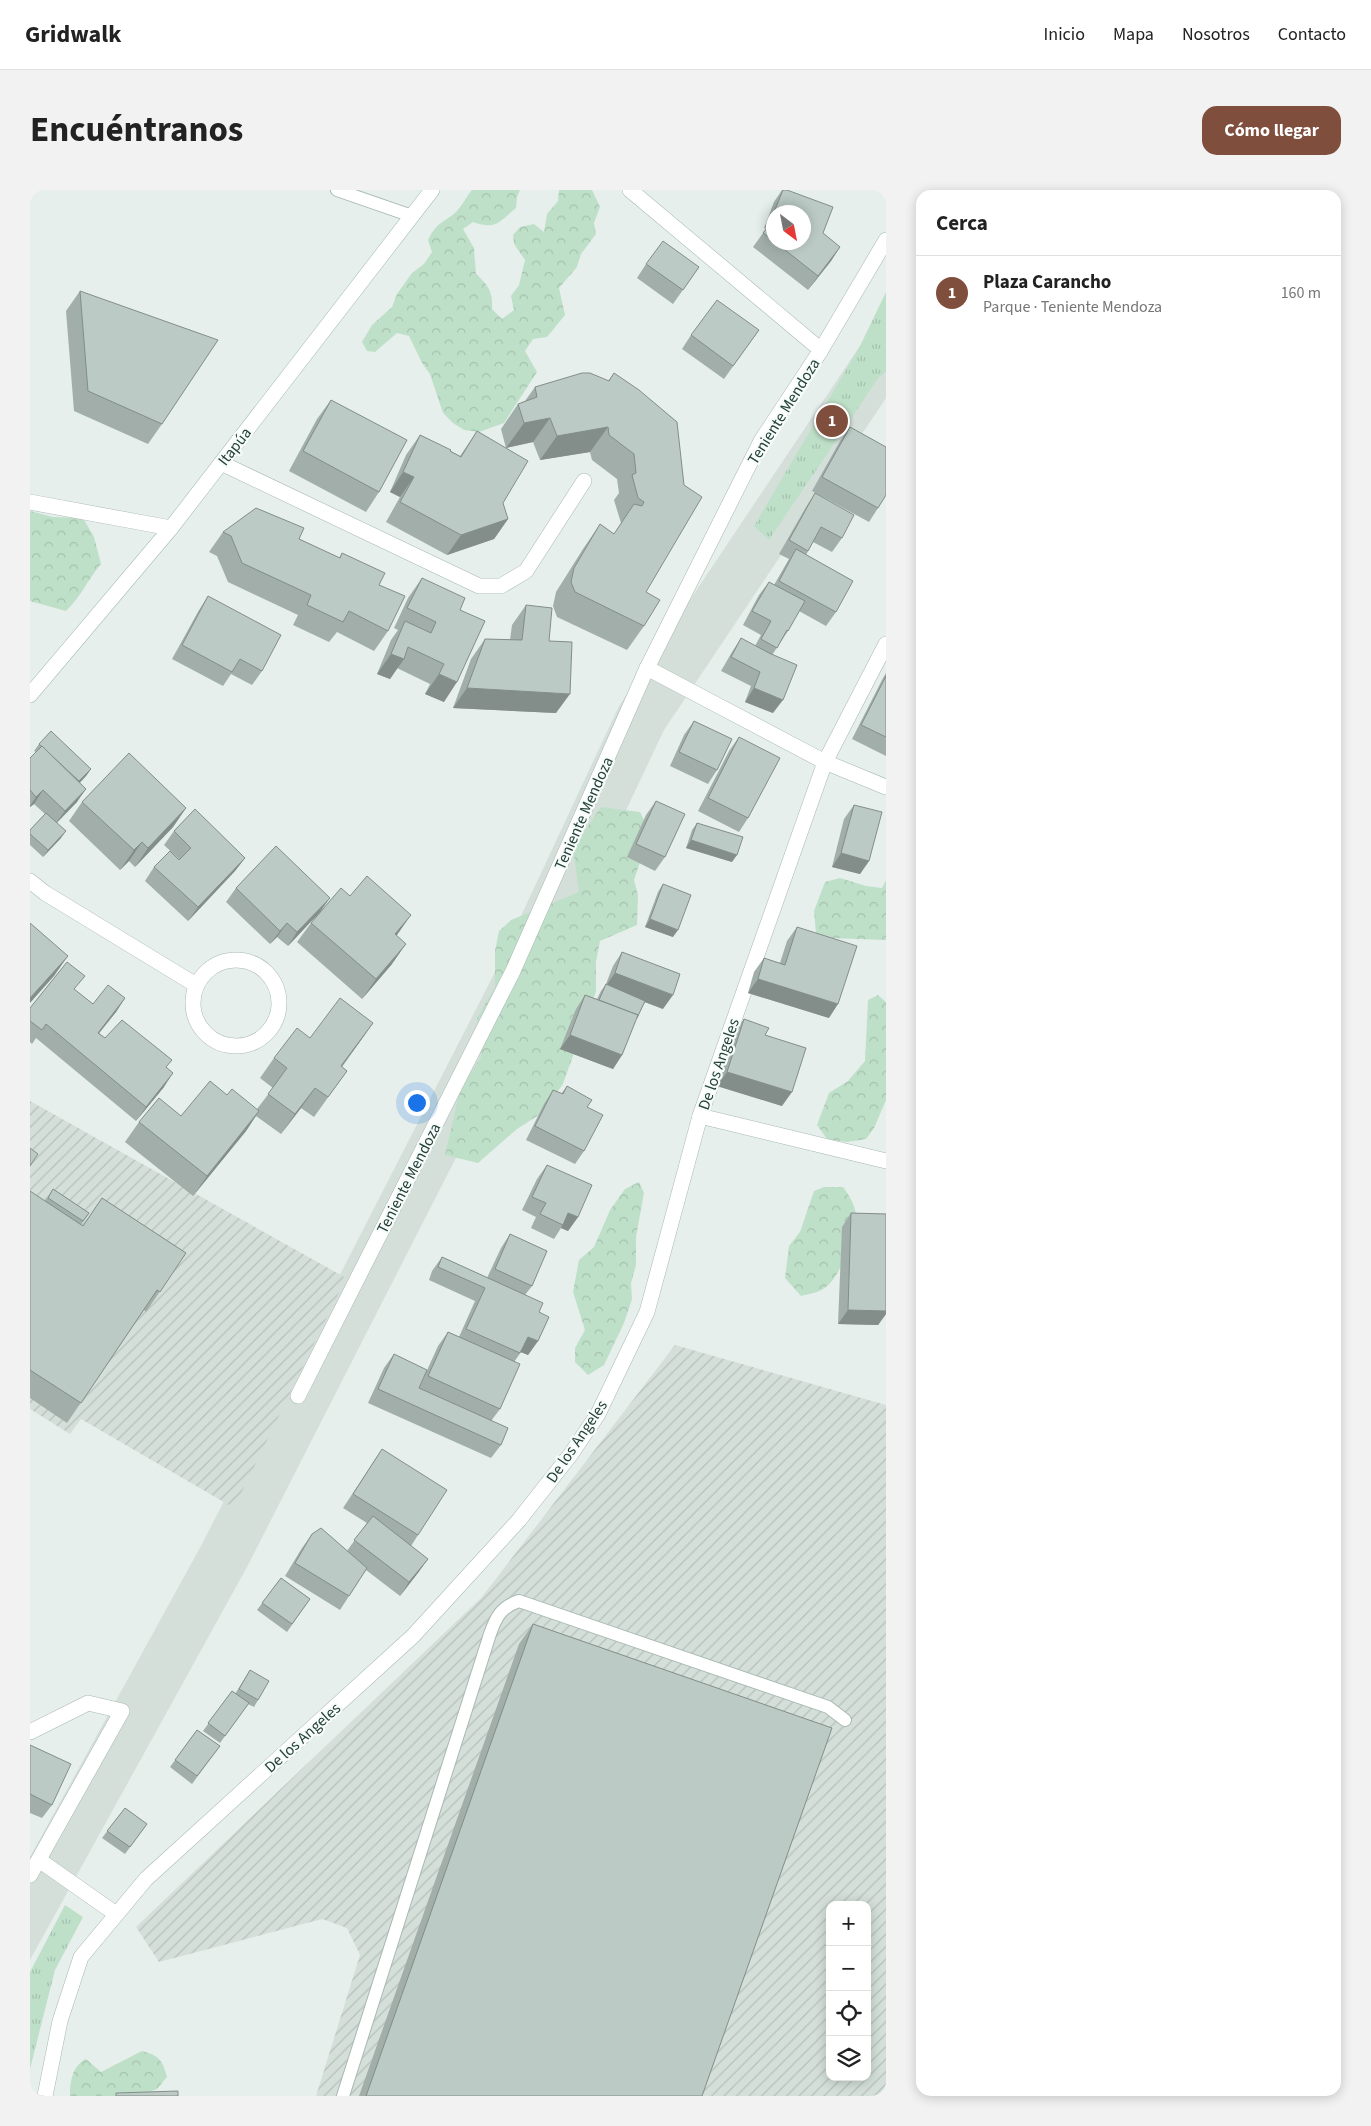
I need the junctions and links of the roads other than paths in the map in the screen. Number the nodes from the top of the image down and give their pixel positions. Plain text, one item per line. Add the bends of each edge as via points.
1 (337, 190) edge
2 (432, 190) edge
3 (630, 190) edge
4 (412, 216) junction
5 (886, 240) edge
6 (821, 350) junction
7 (221, 463) junction
8 (584, 481) dead end
9 (30, 502) edge
10 (171, 528) junction
11 (886, 644) edge
12 (647, 668) junction
13 (30, 696) edge
14 (824, 762) junction
15 (886, 787) edge
16 (30, 881) edge
17 (196, 986) junction
18 (700, 1116) junction
19 (886, 1161) edge
20 (298, 1396) dead end
21 (845, 1720) dead end
22 (30, 1732) edge
23 (39, 1860) junction
24 (30, 1875) edge
25 (116, 1914) junction
26 (46, 2094) edge
27 (343, 2096) edge

1 - 4 lane
2 - 4 street, Itapúa
3 - 6 street
4 - 7 street, Itapúa
5 - 6 street, Teniente Mendoza
6 - 12 street, Teniente Mendoza via 761,441
7 - 8 street via 479,586 501,586 526,572
7 - 10 street, Itapúa
9 - 10 street
10 - 13 street, Itapúa
11 - 14 street, De los Angeles
12 - 14 street
12 - 20 street, Teniente Mendoza via 513,971
14 - 15 street
14 - 18 street, De los Angeles
16 - 17 street via 44,893
17 - 17 street via 192,1006 198,1026 213,1041 233,1048 254,1044 271,1031 279,1012 278,990 268,972 250,962 229,960 209,969
18 - 19 street
18 - 25 street, De los Angeles via 647,1312 598,1414 571,1454 519,1520 413,1636 146,1879
21 - 27 lane via 828,1707 519,1601 505,1606 490,1634
22 - 23 street via 88,1703 122,1711
23 - 24 street
23 - 25 street
25 - 26 street, De los Angeles via 81,1957 60,2021

